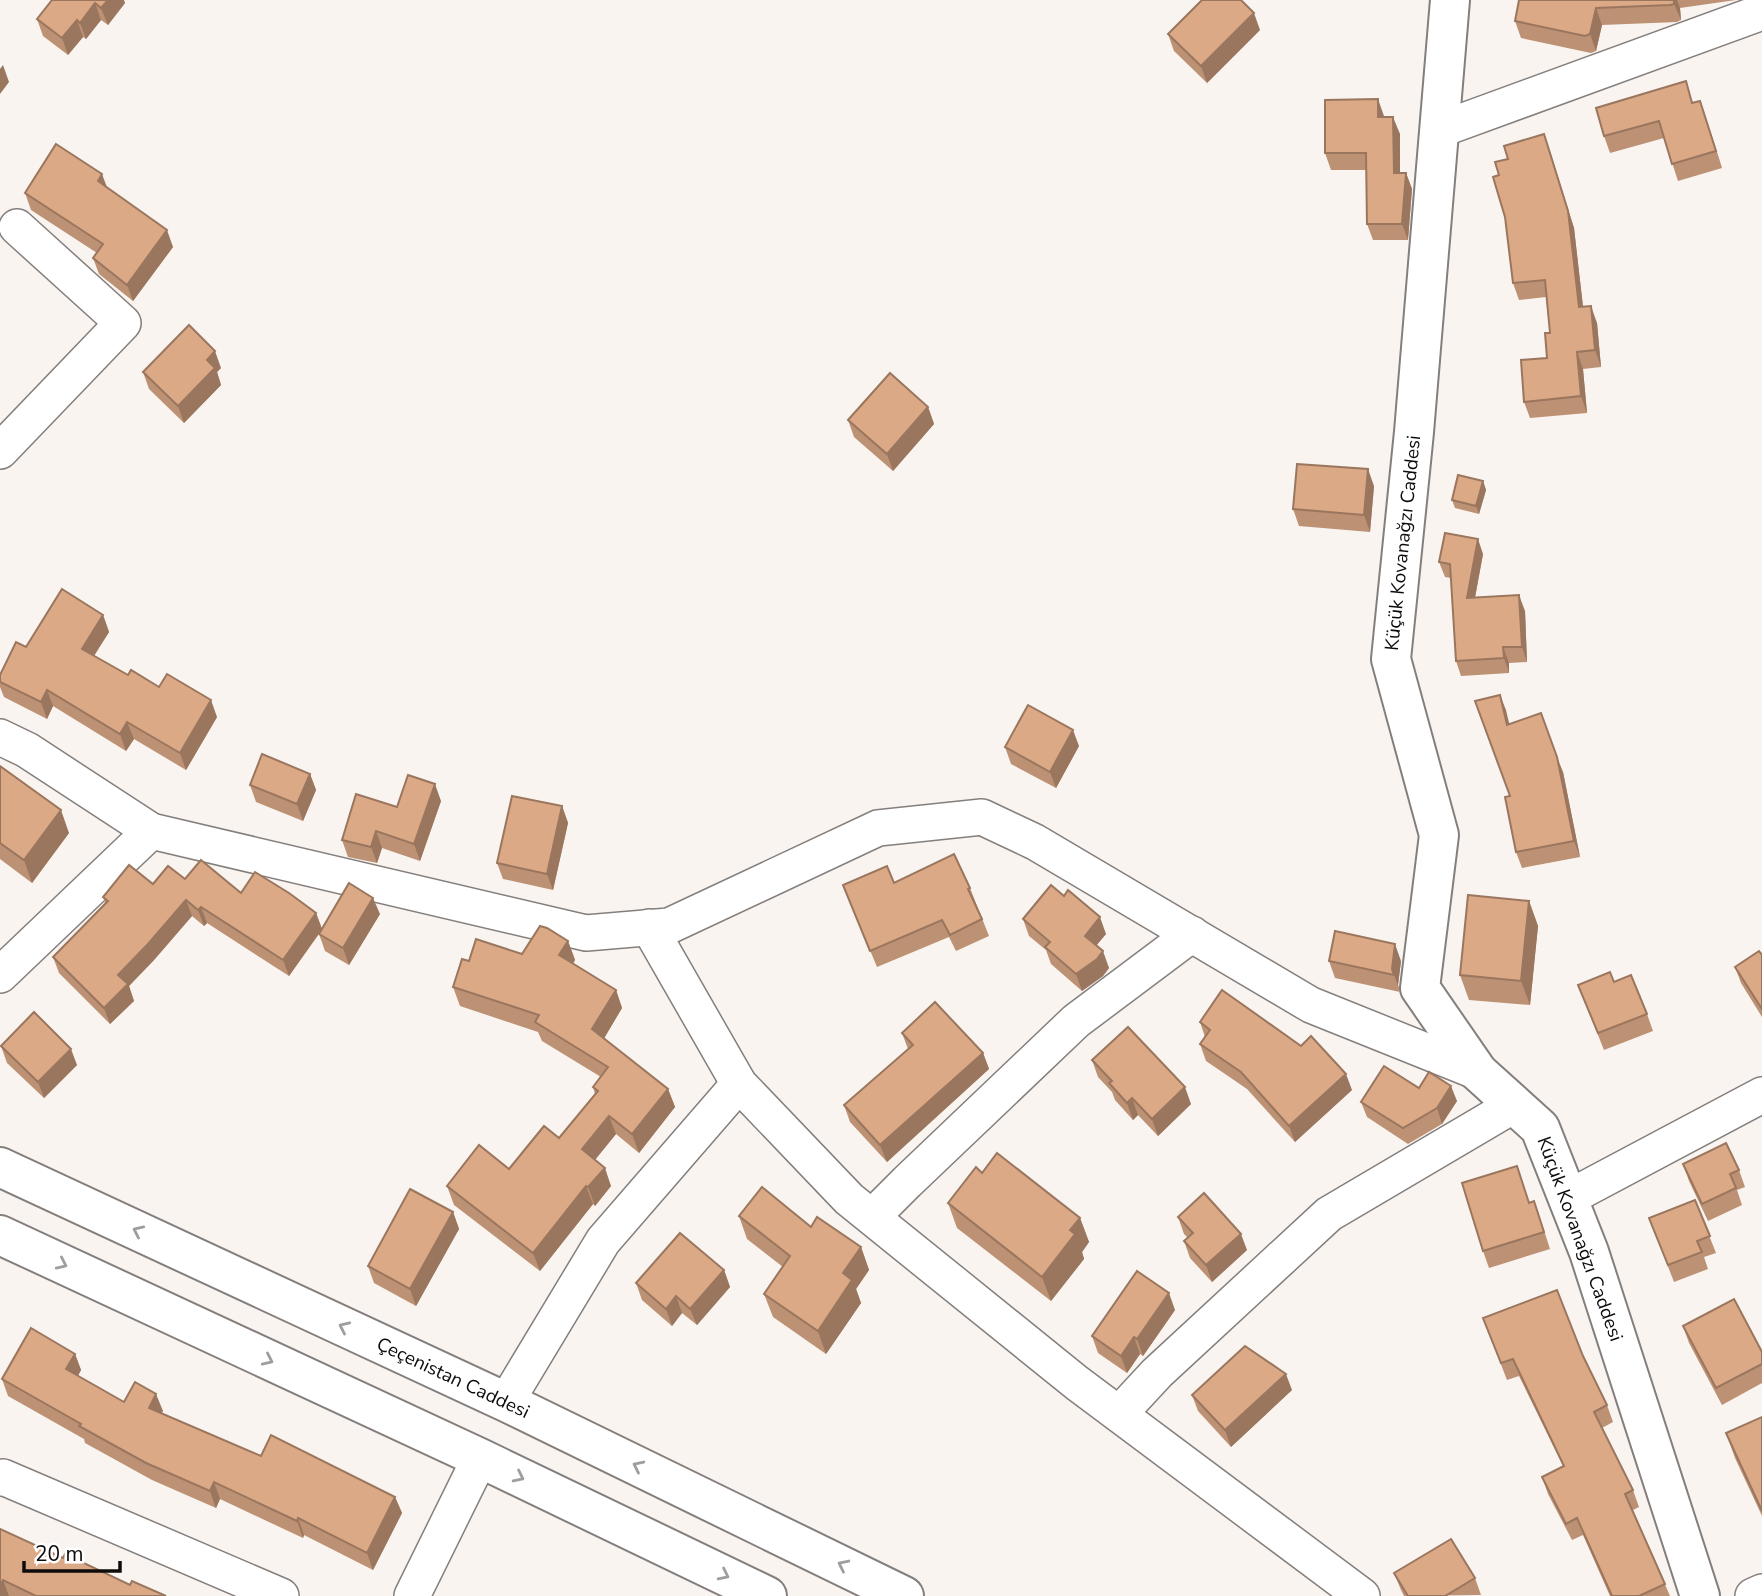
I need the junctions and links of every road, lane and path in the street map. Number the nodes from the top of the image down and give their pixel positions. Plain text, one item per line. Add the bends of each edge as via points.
1 (1450, 0) edge
2 (1762, 12) edge
3 (1439, 130) junction
4 (17, 227) dead end
5 (0, 451) edge
6 (0, 737) edge
7 (151, 831) junction
8 (649, 927) junction
9 (1192, 934) junction
10 (0, 975) edge
11 (1478, 1072) junction
12 (739, 1084) junction
13 (1762, 1096) edge
14 (1514, 1105) junction
15 (0, 1167) edge
16 (1568, 1198) junction
17 (872, 1217) junction
18 (0, 1235) edge
19 (506, 1402) junction
20 (1119, 1414) junction
21 (480, 1458) junction
22 (0, 1478) edge
23 (1762, 1591) edge
24 (281, 1596) edge
25 (412, 1596) edge
26 (767, 1596) edge
27 (904, 1596) edge
28 (1362, 1596) edge
29 (1700, 1596) edge
30 (1753, 1596) edge

1 - 3 main road, Küçük Kovanağzı Caddesi
2 - 3 street
3 - 11 main road, Küçük Kovanağzı Caddesi via 1391,659 1439,835 1420,988
4 - 5 street via 123,323
6 - 7 street
7 - 8 street via 586,933
7 - 10 street
8 - 9 street via 668,926 878,828 982,817 1035,842
8 - 12 street
9 - 11 street via 1311,1004
9 - 17 street via 1076,1020
11 - 14 main road, Küçük Kovanağzı Caddesi
12 - 17 street via 849,1199
12 - 19 street via 603,1241
13 - 16 street
14 - 16 main road, Küçük Kovanağzı Caddesi via 1539,1128
14 - 20 street via 1329,1214
19 -> 15 main road, Çeçenistan Caddesi
16 - 29 main road, Küçük Kovanağzı Caddesi via 1590,1252
17 - 20 street
18 -> 21 main road
27 -> 19 main road, Çeçenistan Caddesi
20 - 28 street
21 - 25 street
21 -> 26 main road
22 - 24 street
23 - 30 street

